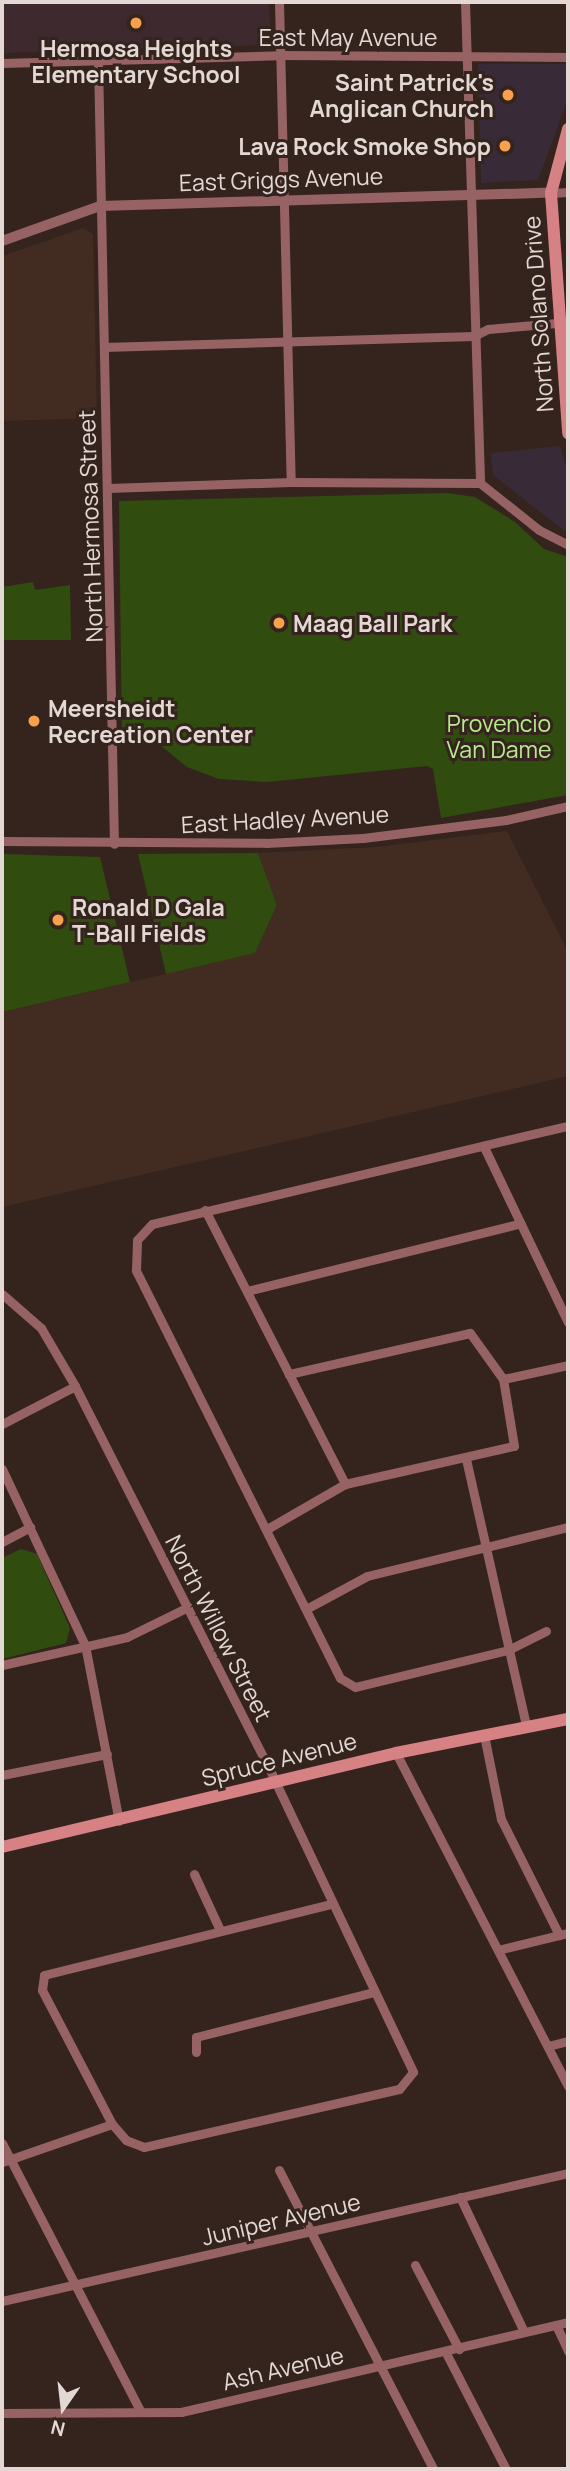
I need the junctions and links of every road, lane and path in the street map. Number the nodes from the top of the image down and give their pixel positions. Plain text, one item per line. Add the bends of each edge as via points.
1 (279, 2) edge
2 (465, 2) edge
3 (279, 55) junction
4 (466, 55) junction
5 (568, 57) edge
6 (98, 61) junction
7 (2, 63) edge
8 (568, 128) edge
9 (568, 192) edge
10 (551, 193) junction
11 (471, 194) junction
12 (286, 201) junction
13 (100, 206) junction
14 (2, 241) edge
15 (563, 323) edge
16 (474, 336) junction
17 (290, 341) junction
18 (104, 347) junction
19 (566, 417) edge
20 (568, 433) edge
21 (291, 482) junction
22 (480, 483) junction
23 (108, 488) junction
24 (568, 545) edge
25 (568, 806) edge
26 (2, 841) edge
27 (114, 844) junction
28 (568, 1126) edge
29 (484, 1147) junction
30 (205, 1210) junction
31 (521, 1223) junction
32 (247, 1291) junction
33 (2, 1294) edge
34 (568, 1322) edge
35 (568, 1365) edge
36 (289, 1374) junction
37 (503, 1379) junction
38 (75, 1386) junction
39 (2, 1424) edge
40 (466, 1459) junction
41 (2, 1469) edge
42 (345, 1484) junction
43 (30, 1527) junction
44 (568, 1527) edge
45 (267, 1529) junction
46 (2, 1542) edge
47 (486, 1547) junction
48 (188, 1607) junction
49 (306, 1609) junction
50 (546, 1631) dead end
51 (85, 1645) junction
52 (508, 1650) junction
53 (2, 1665) edge
54 (568, 1719) edge
55 (526, 1726) junction
56 (484, 1735) junction
57 (396, 1753) junction
58 (107, 1754) junction
59 (2, 1775) edge
60 (275, 1781) junction
61 (119, 1821) junction
62 (2, 1847) edge
63 (194, 1874) dead end
64 (331, 1904) junction
65 (219, 1930) junction
66 (564, 1934) edge
67 (498, 1950) junction
68 (374, 1992) junction
69 (568, 2041) edge
70 (548, 2046) junction
71 (196, 2052) dead end
72 (568, 2086) edge
73 (112, 2124) junction
74 (2, 2143) edge
75 (5, 2160) edge
76 (279, 2169) dead end
77 (568, 2173) edge
78 (460, 2197) junction
79 (313, 2232) junction
80 (415, 2265) dead end
81 (77, 2286) junction
82 (2, 2301) edge
83 (568, 2322) edge
84 (555, 2325) junction
85 (524, 2332) junction
86 (459, 2349) junction
87 (568, 2351) edge
88 (446, 2353) junction
89 (382, 2365) junction
90 (140, 2410) junction
91 (2, 2413) edge
92 (433, 2469) edge
93 (506, 2469) edge

1 - 3 street
2 - 4 street
3 - 4 street, East May Avenue
3 - 6 street, East May Avenue
3 - 12 street
4 - 5 street, East May Avenue
4 - 11 street
6 - 7 street, East May Avenue
6 - 13 street, North Hermosa Street
8 - 10 main road, North Solano Drive
9 - 10 street, East Griggs Avenue
10 - 11 street, East Griggs Avenue
10 - 15 main road, North Solano Drive
11 - 12 street, East Griggs Avenue
11 - 16 street
12 - 13 street, East Griggs Avenue
12 - 17 street
13 - 14 street, East Griggs Avenue
13 - 18 street, North Hermosa Street
15 - 16 street via 488,330
15 - 19 main road, North Solano Drive
16 - 17 street
16 - 22 street
17 - 18 street
17 - 21 street
18 - 23 street, North Hermosa Street
19 - 20 main road, North Solano Drive
21 - 22 street
21 - 23 street
22 - 24 street via 539,530
23 - 27 street, North Hermosa Street
25 - 27 street, East Hadley Avenue via 506,820 363,838
26 - 27 street, East Hadley Avenue
28 - 29 street
29 - 30 street
29 - 31 street
30 - 32 street
30 - 45 street via 152,1224 137,1240 136,1270
31 - 32 street
31 - 34 street
32 - 36 street
33 - 38 street, North Willow Street via 41,1328
35 - 37 street
36 - 37 street via 470,1333
36 - 42 street
37 - 40 street via 514,1446
38 - 39 street
38 - 48 street, North Willow Street
40 - 42 street
40 - 47 street
41 - 43 street
42 - 45 street
43 - 46 street
43 - 51 street
44 - 47 street
45 - 49 street
47 - 49 street via 367,1576
47 - 52 street
48 - 51 street via 127,1637
48 - 60 street, North Willow Street
49 - 52 street via 340,1678 355,1687
50 - 52 street
51 - 53 street
51 - 58 street
52 - 55 street
54 - 55 main road, Spruce Avenue
55 - 56 main road, Spruce Avenue
56 - 57 main road, Spruce Avenue
56 - 66 street via 501,1819
57 - 60 main road, Spruce Avenue
57 - 67 street
58 - 59 street
58 - 61 street
60 - 61 main road, Spruce Avenue
60 - 64 street, North Willow Street
61 - 62 main road, Spruce Avenue
63 - 65 street
64 - 65 street
64 - 68 street, North Willow Street
65 - 73 street via 44,1975 42,1990
66 - 67 street
67 - 70 street
68 - 71 street via 196,2037
68 - 73 street, North Willow Street via 413,2072 399,2089 144,2147 126,2140
69 - 70 street
70 - 72 street
73 - 75 street
74 - 75 street
75 - 81 street
76 - 79 street
77 - 78 street, Juniper Avenue
78 - 79 street, Juniper Avenue
78 - 85 street
79 - 81 street, Juniper Avenue
79 - 89 street
80 - 86 street
81 - 82 street, Juniper Avenue
81 - 90 street
83 - 84 street, Ash Avenue
84 - 85 street, Ash Avenue
84 - 87 street
85 - 86 street, Ash Avenue
86 - 88 street, Ash Avenue
88 - 89 street, Ash Avenue
88 - 93 street
89 - 90 street, Ash Avenue via 181,2412
89 - 92 street
90 - 91 street, Ash Avenue

